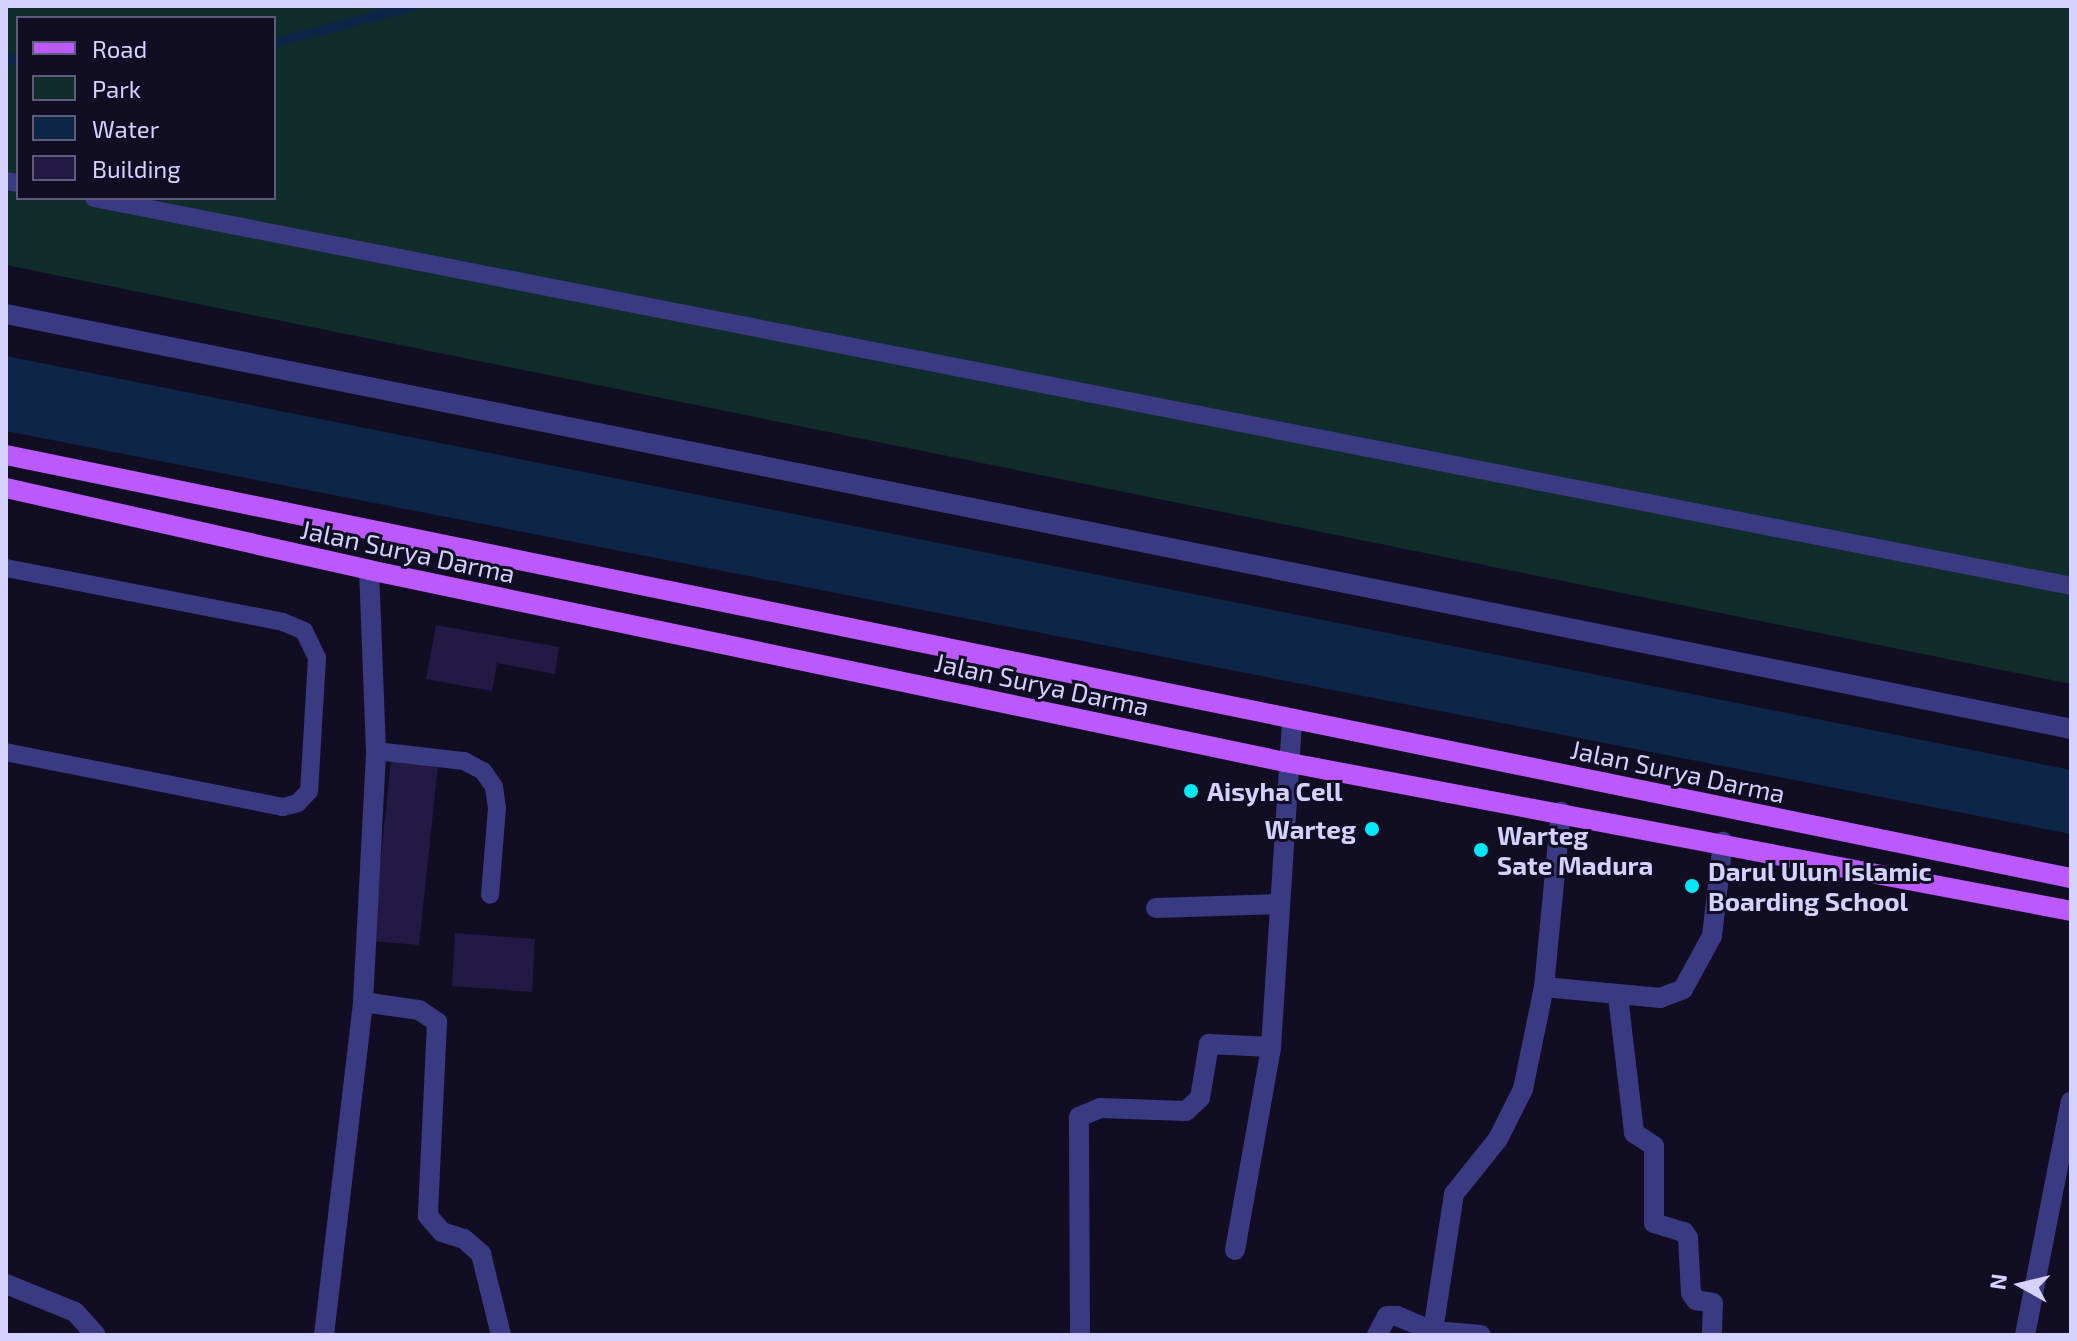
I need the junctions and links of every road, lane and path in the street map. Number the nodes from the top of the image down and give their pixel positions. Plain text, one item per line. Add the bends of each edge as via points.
1 (104, 200) edge
2 (6, 314) edge
3 (6, 455) edge
4 (6, 488) edge
5 (6, 568) edge
6 (369, 570) junction
7 (2071, 586) edge
8 (1292, 719) junction
9 (2071, 729) edge
10 (376, 751) junction
11 (6, 752) edge
12 (1285, 762) junction
13 (1561, 812) junction
14 (1723, 842) junction
15 (2071, 878) edge
16 (490, 895) dead end
17 (1277, 904) junction
18 (1156, 908) dead end
19 (2071, 911) edge
20 (1544, 987) junction
21 (1618, 996) junction
22 (363, 1002) junction
23 (1271, 1047) junction
24 (2071, 1101) edge
25 (1235, 1250) dead end
26 (6, 1284) edge
27 (1433, 1331) junction
28 (96, 1335) edge
29 (324, 1335) edge
30 (501, 1335) edge
31 (1080, 1335) edge
32 (1377, 1335) edge
33 (1481, 1335) edge
34 (1712, 1335) edge
35 (2025, 1335) edge

1 - 7 lane
2 - 9 street
3 - 8 main road, Jalan Surya Darma
4 - 6 main road, Jalan Surya Darma
5 - 11 lane via 283,622 304,631 317,658 309,791 298,803 283,807
6 - 10 street
6 - 12 main road, Jalan Surya Darma
8 - 12 street
8 - 15 main road, Jalan Surya Darma
10 - 16 lane via 464,761 483,771 494,787 497,808
10 - 22 street
12 - 13 main road, Jalan Surya Darma
12 - 17 street
13 - 14 main road, Jalan Surya Darma
13 - 20 street
14 - 19 main road, Jalan Surya Darma
14 - 21 street via 1712,936 1696,972 1672,997
17 - 18 street
17 - 23 street
20 - 21 street
20 - 27 street via 1519,1100 1498,1139 1454,1194
21 - 34 street via 1634,1133 1654,1146 1654,1223 1688,1238 1691,1293 1696,1300 1713,1303
22 - 29 street
22 - 30 street via 419,1010 437,1022 428,1216 442,1232 464,1239 481,1254
23 - 25 street
23 - 31 street via 1209,1044 1200,1098 1186,1111 1100,1108 1079,1117
24 - 35 street
26 - 28 street via 47,1296 75,1312
27 - 32 street via 1387,1316
27 - 33 street

